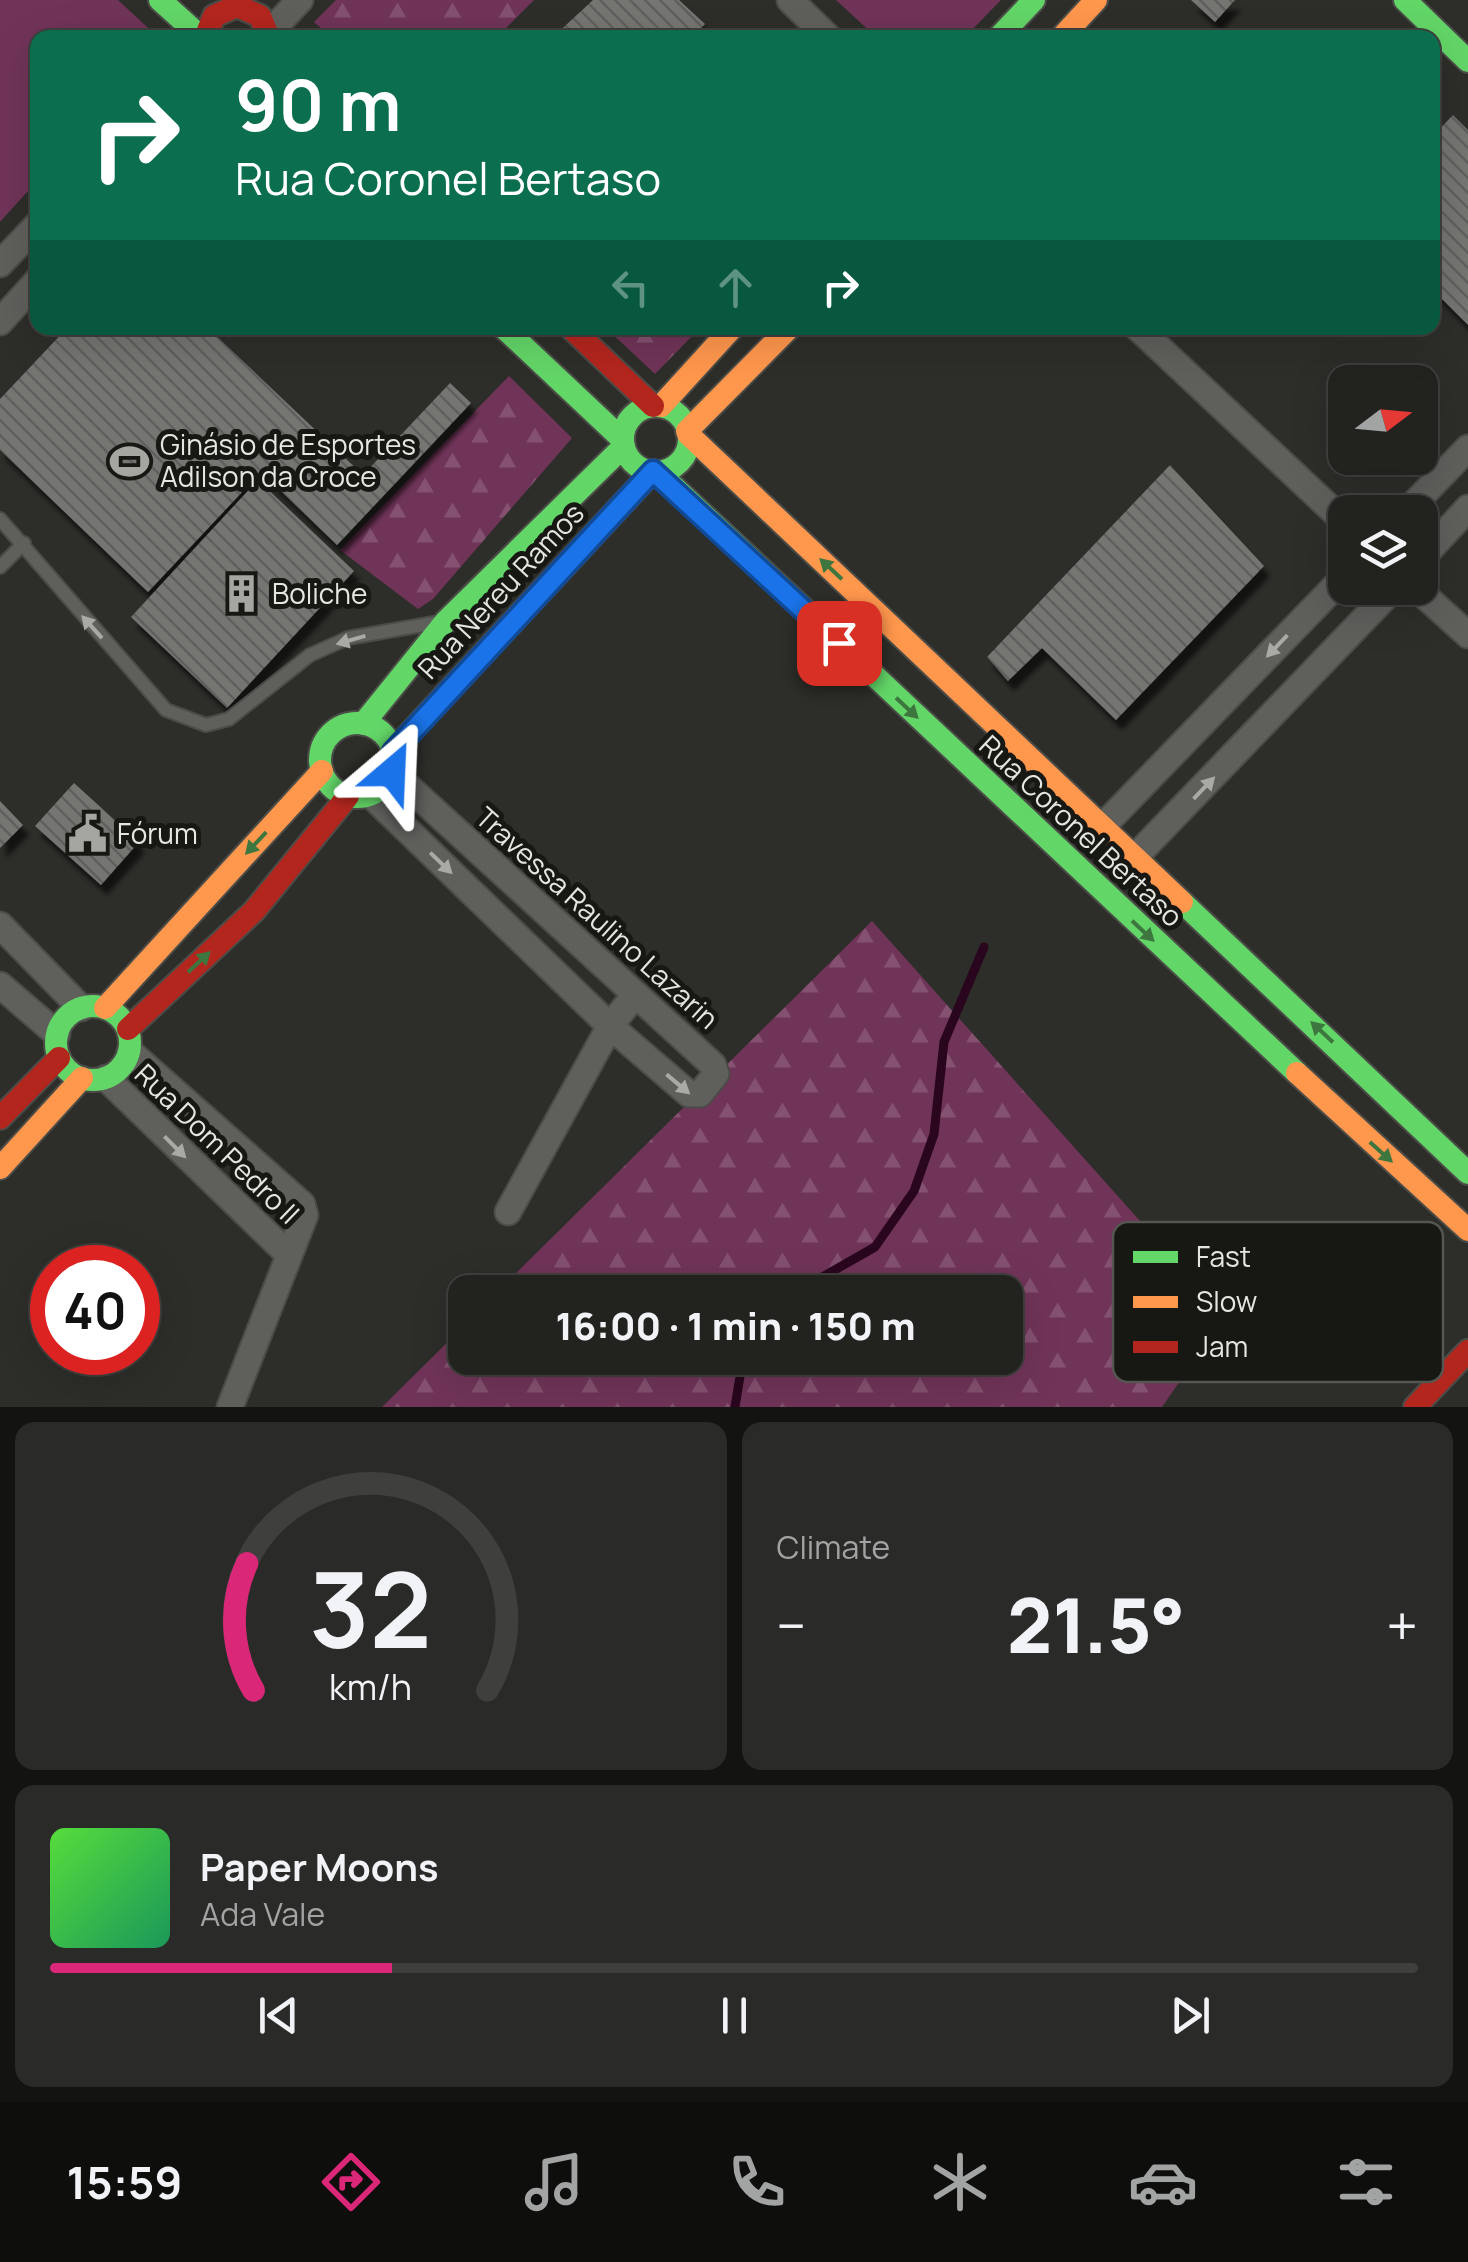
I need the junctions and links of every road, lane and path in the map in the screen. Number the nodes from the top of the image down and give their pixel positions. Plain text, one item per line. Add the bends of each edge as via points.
1 (160, 0) edge
2 (300, 0) edge
3 (790, 0) edge
4 (1034, 0) edge
5 (1046, 0) edge
6 (1096, 0) edge
7 (1406, 0) edge
8 (240, 3) edge
9 (195, 30) edge
10 (208, 30) edge
11 (267, 30) edge
12 (273, 30) edge
13 (821, 30) edge
14 (1006, 30) edge
15 (1065, 30) edge
16 (1068, 30) edge
17 (1436, 30) edge
18 (1440, 33) edge
19 (1468, 61) edge
20 (30, 232) edge
21 (0, 264) edge
22 (30, 289) edge
23 (0, 322) edge
24 (511, 335) edge
25 (579, 335) edge
26 (725, 335) edge
27 (781, 335) edge
28 (1145, 335) edge
29 (657, 406) junction
30 (688, 433) junction
31 (623, 443) junction
32 (1468, 448) edge
33 (656, 471) junction
34 (1422, 495) edge
35 (1328, 506) edge
36 (1468, 508) edge
37 (0, 519) edge
38 (1438, 540) edge
39 (24, 543) junction
40 (0, 567) edge
41 (1328, 594) edge
42 (1378, 605) edge
43 (1435, 605) edge
44 (446, 621) junction
45 (899, 633) junction
46 (1468, 635) edge
47 (864, 668) junction
48 (363, 724) junction
49 (393, 762) junction
50 (322, 771) junction
51 (359, 796) junction
52 (1103, 826) junction
53 (1136, 857) junction
54 (0, 925) edge
55 (0, 986) edge
56 (636, 995) junction
57 (93, 1008) junction
58 (610, 1026) junction
59 (129, 1040) junction
60 (58, 1046) junction
61 (1365, 1073) junction
62 (94, 1078) junction
63 (1332, 1107) junction
64 (0, 1118) edge
65 (0, 1168) edge
66 (1468, 1173) edge
67 (508, 1212) dead end
68 (1468, 1230) edge
69 (288, 1254) junction
70 (1468, 1351) edge
71 (1443, 1377) edge
72 (1439, 1382) edge
73 (230, 1407) edge
74 (1415, 1407) edge

1 - 9 street
2 - 12 street
3 - 13 street
4 - 14 street
5 - 15 street
6 - 16 street
7 - 17 street
8 - 10 street via 214,16
8 - 11 street via 260,16
18 - 19 street
20 - 21 street
22 - 23 street
24 - 31 street
25 - 29 street
26 - 29 street
27 - 30 street
28 - 35 street
29 - 30 street via 679,416
29 - 31 street via 634,414
30 - 33 street via 678,464
45 -> 30 street, Rua Coronel Bertaso
31 - 33 street via 638,466
31 - 44 street, Rua Nereu Ramos
32 - 34 street
33 - 47 street, Rua Coronel Bertaso
33 - 49 street, Rua Nereu Ramos
36 - 38 street
37 - 39 lane
39 - 40 lane
44 -> 39 lane via 348,638 310,654 229,719 206,725 166,710
41 -> 52 street
53 -> 42 street
43 - 46 street
44 - 48 street, Rua Nereu Ramos
45 - 47 street
45 - 52 street, Rua Coronel Bertaso
47 -> 63 street, Rua Coronel Bertaso
48 - 49 street via 382,733
48 - 50 street via 343,726 327,739
49 - 51 street
49 - 56 street, Travessa Raulino Lazarin
50 - 51 street via 327,782
50 -> 57 street
51 -> 58 street, Travessa Raulino Lazarin
59 -> 51 street
52 - 53 street, Rua Coronel Bertaso
61 -> 53 street, Rua Coronel Bertaso
54 - 57 street
55 - 60 street
56 - 58 street
58 -> 56 street, Travessa Raulino Lazarin via 689,1094 700,1094 716,1069
57 - 59 street
57 - 60 street via 70,1014
58 - 67 street
59 - 62 street via 125,1063
59 - 69 street, Rua Dom Pedro II via 302,1204 305,1215
60 - 62 street
60 - 64 street
61 - 63 street
61 - 66 street, Rua Coronel Bertaso
62 - 65 street
62 -> 69 street, Rua Dom Pedro II
63 -> 68 street, Rua Coronel Bertaso
69 - 73 street
70 - 71 street
72 - 74 street

